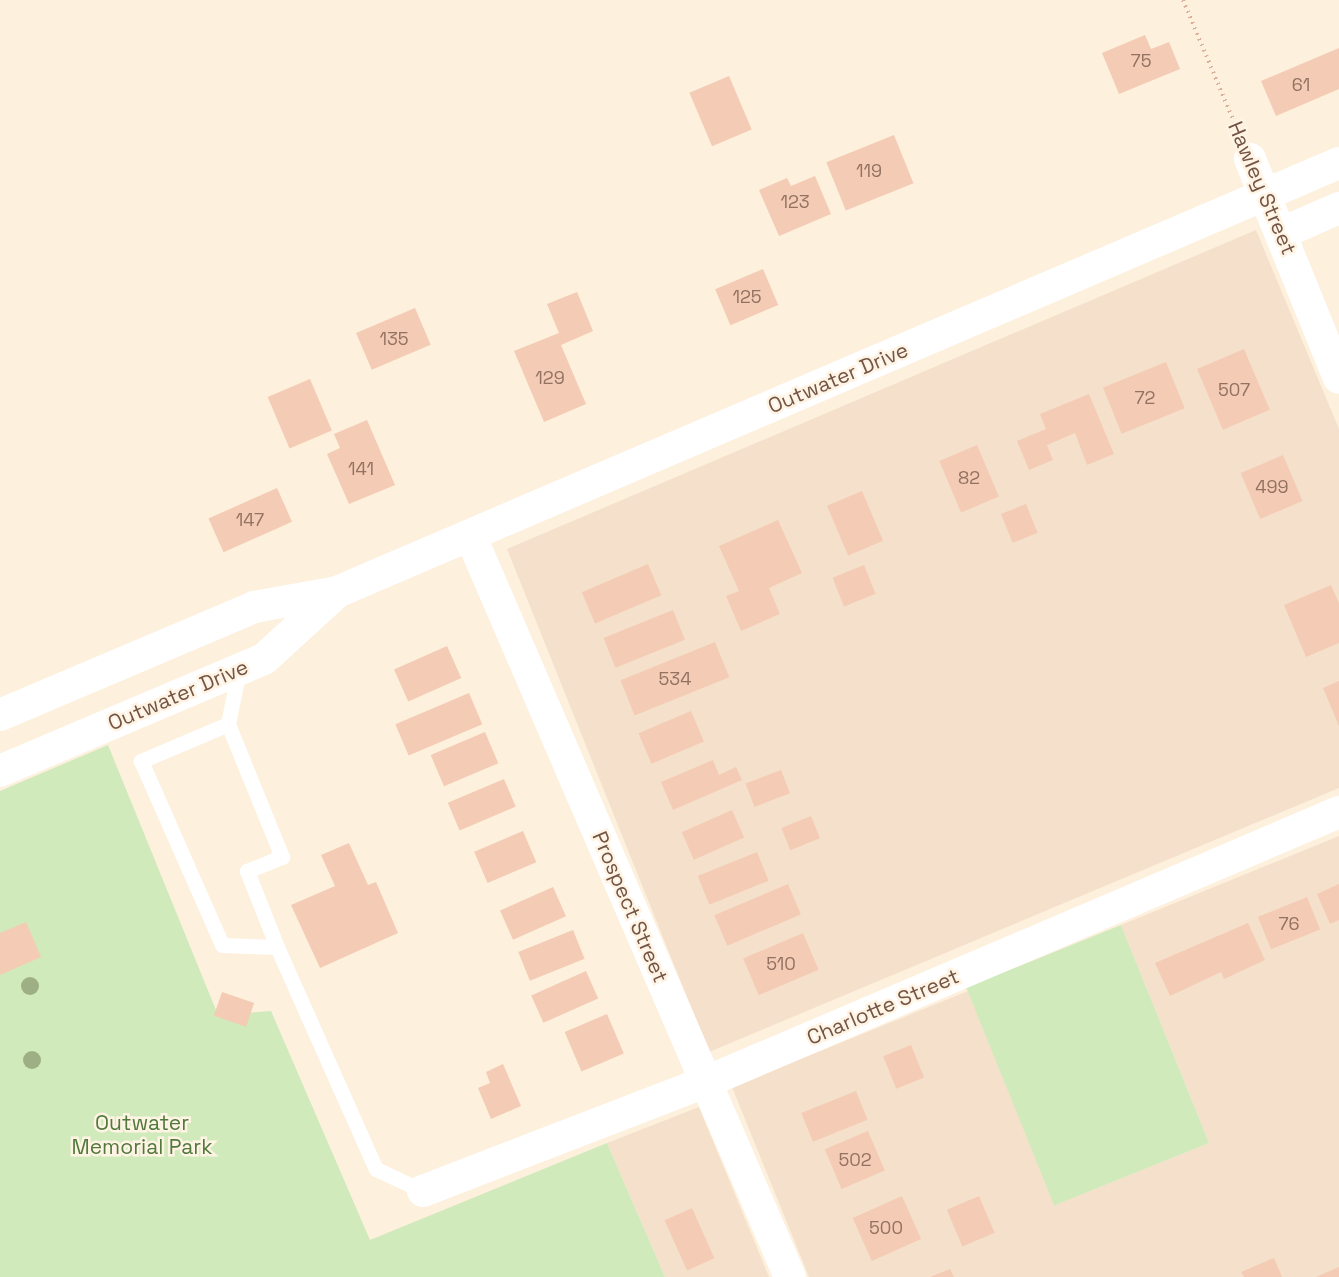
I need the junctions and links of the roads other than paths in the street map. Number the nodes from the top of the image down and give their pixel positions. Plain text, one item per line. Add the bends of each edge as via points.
1 (1250, 159) road end
2 (1339, 164) edge
3 (1265, 195) junction
4 (1339, 208) edge
5 (1282, 232) junction
6 (1339, 378) edge
7 (471, 537) junction
8 (337, 592) junction
9 (239, 669) junction
10 (0, 715) edge
11 (228, 724) junction
12 (0, 771) edge
13 (1339, 812) edge
14 (277, 947) junction
15 (706, 1082) junction
16 (423, 1191) joint
17 (790, 1277) edge

1 - 3 street, Hawley Street
2 - 3 street, Outwater Drive
3 - 5 street, Hawley Street
3 - 7 street, Outwater Drive
4 - 5 street
5 - 6 street, Hawley Street
7 - 8 street, Outwater Drive
7 - 15 street, Prospect Street
8 - 9 street, Outwater Drive via 264,658
8 - 10 street, Outwater Drive via 254,607
9 - 11 lane
9 - 12 street, Outwater Drive
11 - 14 lane via 282,857 247,871
11 - 14 lane via 141,761 222,945
13 - 15 street, Charlotte Street
14 - 16 lane via 376,1169
15 - 16 street, Charlotte Street
15 - 17 street, Prospect Street

